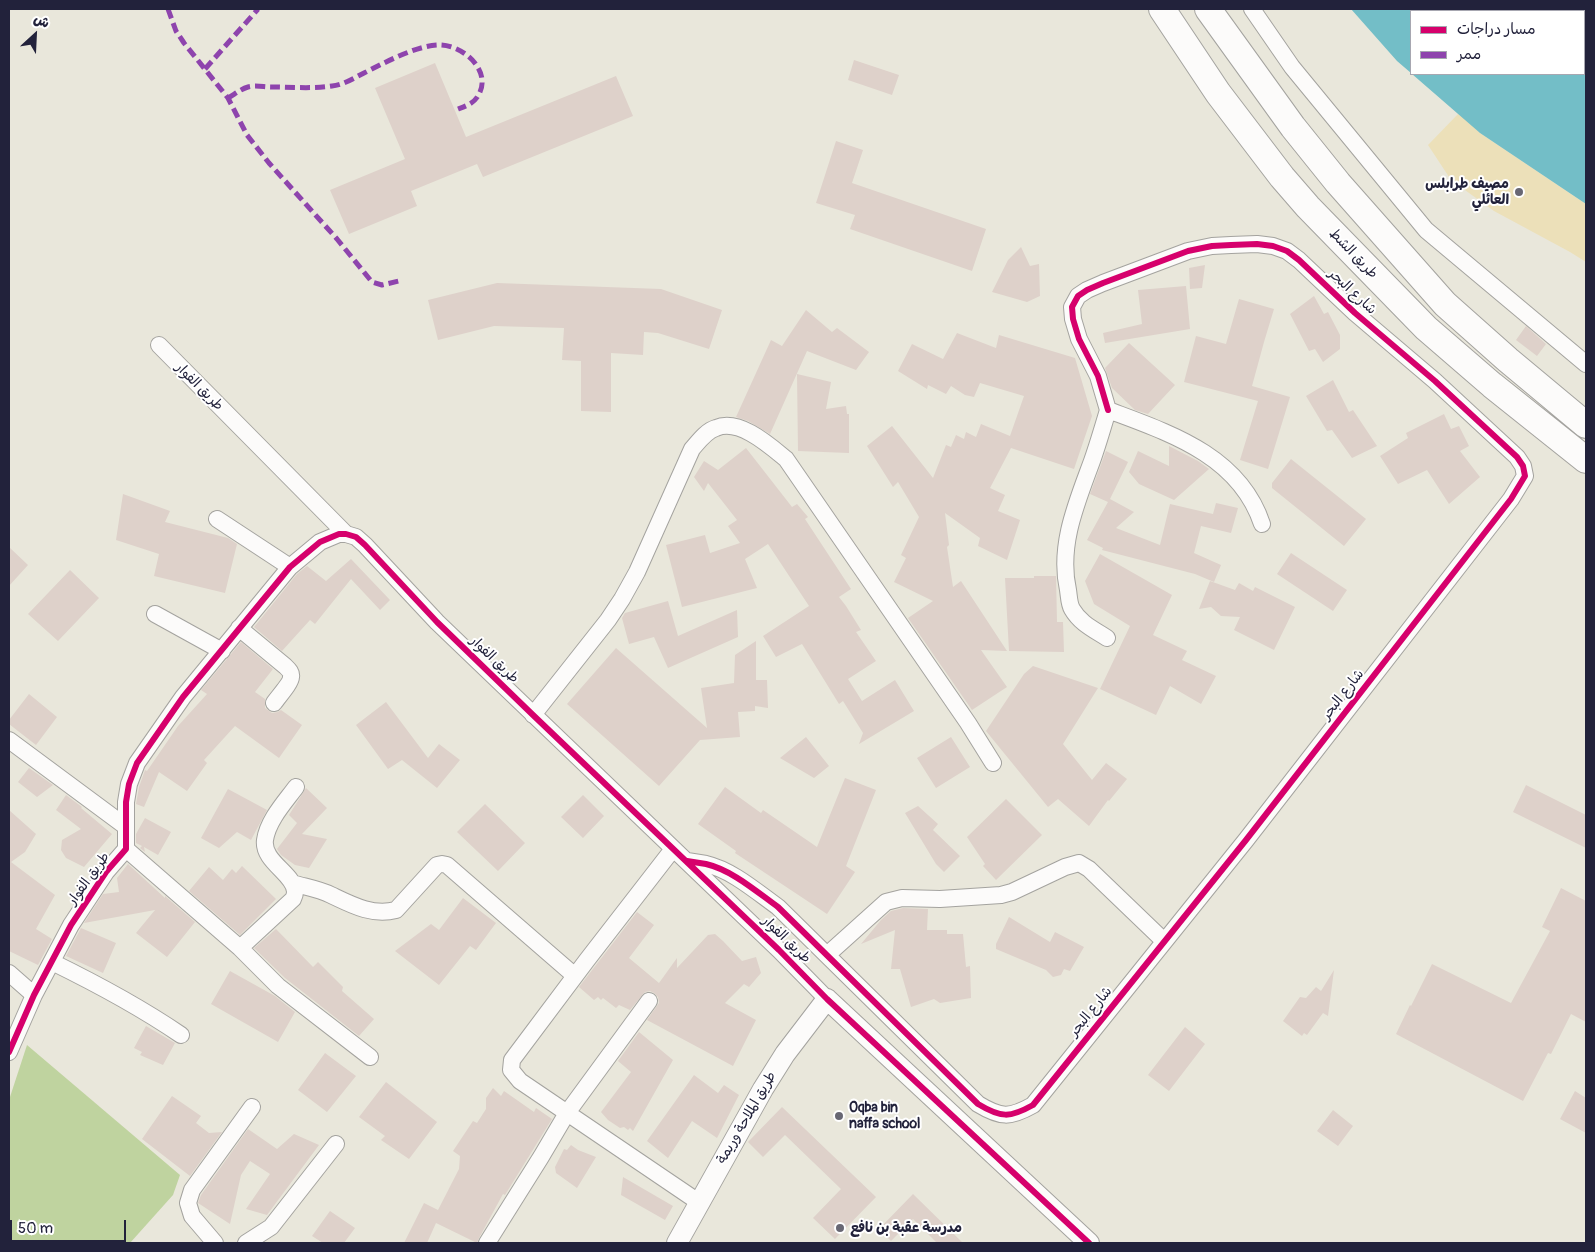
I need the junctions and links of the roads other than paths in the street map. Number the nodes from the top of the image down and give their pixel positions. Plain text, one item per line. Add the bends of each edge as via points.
1 (1162, 9) edge
2 (1208, 9) edge
3 (1252, 9) edge
4 (159, 346) dead end
5 (1586, 364) edge
6 (1108, 410) junction
7 (1586, 425) edge
8 (1586, 460) edge
9 (217, 519) dead end
10 (1262, 524) dead end
11 (346, 534) junction
12 (290, 567) junction
13 (155, 614) dead end
14 (239, 628) junction
15 (1107, 638) dead end
16 (222, 651) junction
17 (274, 703) dead end
18 (533, 715) junction
19 (9, 740) edge
20 (993, 763) dead end
21 (296, 787) dead end
22 (125, 826) junction
23 (126, 849) junction
24 (673, 849) junction
25 (687, 861) junction
26 (292, 883) junction
27 (1164, 941) junction
28 (240, 948) junction
29 (827, 955) junction
30 (52, 962) junction
31 (9, 973) edge
32 (575, 976) junction
33 (34, 995) junction
34 (827, 999) junction
35 (649, 1002) dead end
36 (181, 1035) dead end
37 (9, 1047) edge
38 (370, 1058) dead end
39 (252, 1107) dead end
40 (567, 1113) junction
41 (336, 1144) dead end
42 (700, 1203) junction
43 (215, 1243) edge
44 (246, 1243) edge
45 (487, 1243) edge
46 (677, 1243) edge
47 (1089, 1243) edge

1 - 8 highway, طريق الشط via 1259,149 1308,207 1426,328
2 - 7 highway via 1293,127 1445,304
3 - 5 street via 1292,67 1426,230
4 - 11 street, طريق الفوار
6 - 10 street via 1179,438 1208,455 1247,492
6 - 15 street via 1077,499 1065,560 1071,607 1082,623
6 - 27 street, شارع البحر via 1098,376 1079,339 1073,319 1072,306 1078,296 1103,283 1188,251 1212,246 1273,246 1299,260 1435,381 1517,457 1525,476 1505,507
9 - 12 street
11 - 12 street, طريق الفوار via 320,542
11 - 18 street, طريق الفوار via 365,545 437,622
12 - 14 street, طريق الفوار
13 - 16 street
14 - 16 street, طريق الفوار
14 - 17 street via 290,672 292,678
16 - 22 street, طريق الفوار via 183,697 137,764 129,784
18 - 20 street via 622,599 692,449 704,435 717,427 730,426 747,430 786,459
18 - 24 street, طريق الفوار
19 - 22 street
21 - 26 street via 278,812 265,840 265,848 272,860
22 - 23 street, طريق الفوار
23 - 28 street
23 - 30 street, طريق الفوار via 81,910
24 - 25 street, طريق الفوار
24 - 32 street
25 - 29 street, شارع البحر via 708,864 751,887 778,907
25 - 34 street, طريق الفوار
26 - 28 street via 293,899
26 - 32 street via 360,908 386,912 396,910 437,865 442,864 451,868
27 - 29 street via 1090,869 1079,863 1001,895 902,898 886,902
27 - 29 street, شارع البحر via 1033,1105 1006,1115 991,1112 978,1104
28 - 38 street via 278,986
30 - 33 street, طريق الفوار
30 - 36 street via 142,1009
31 - 33 street
32 - 40 street via 511,1065 520,1081
33 - 37 street, طريق الفوار
34 - 42 street, طريق الملاحة وريمة via 762,1089
34 - 47 street, طريق الفوار
35 - 40 street
39 - 43 street via 192,1190 188,1203 192,1216
40 - 42 street
40 - 45 street
41 - 44 street via 271,1227
42 - 46 street, طريق الملاحة وريمة

